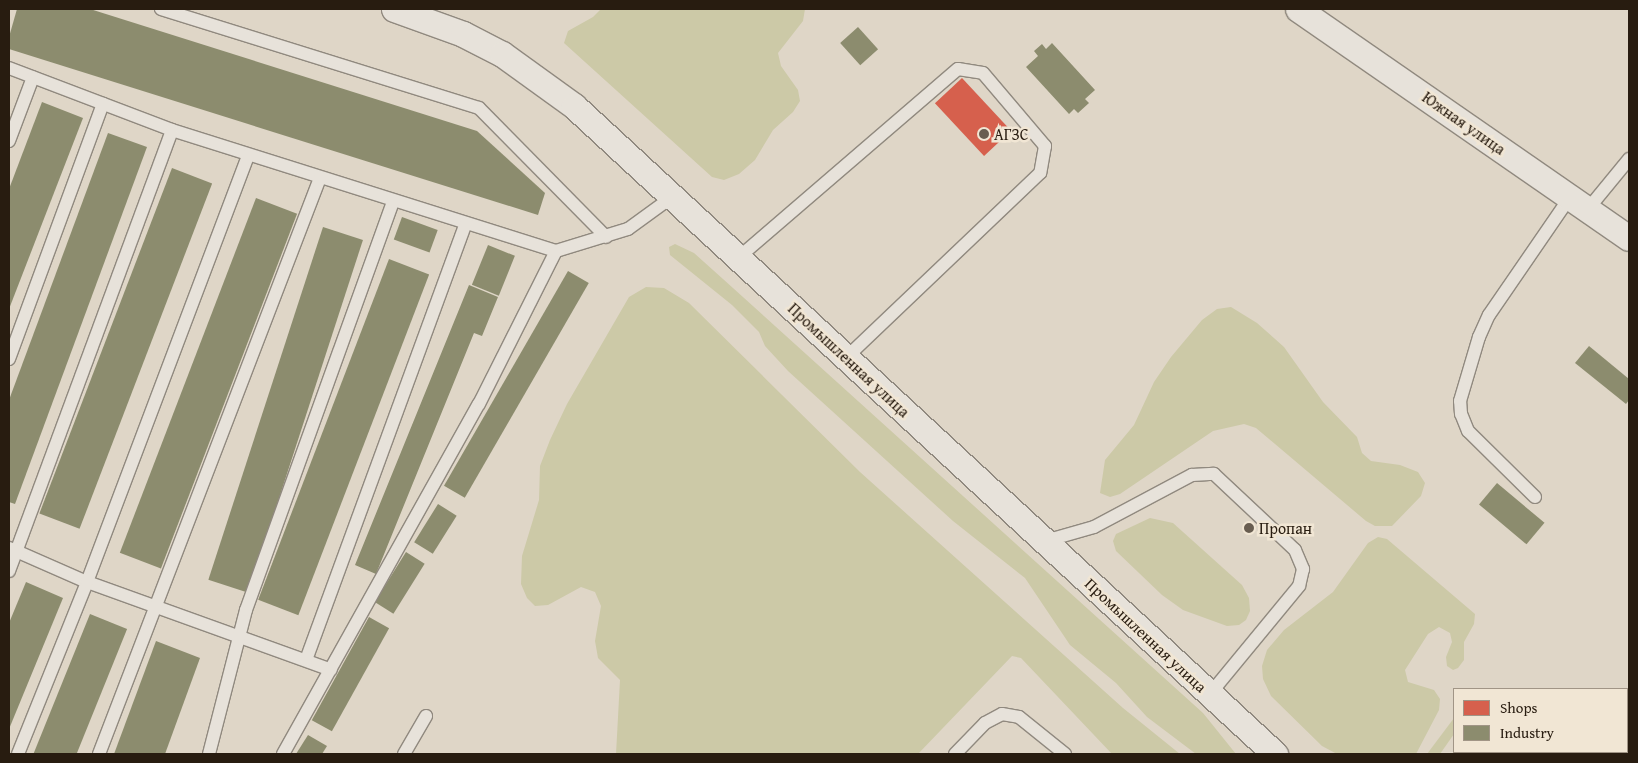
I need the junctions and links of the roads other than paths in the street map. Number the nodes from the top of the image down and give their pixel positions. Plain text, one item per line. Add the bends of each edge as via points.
1 (161, 9) edge
2 (1298, 9) edge
3 (404, 10) edge
4 (9, 68) edge
5 (33, 77) junction
6 (103, 104) junction
7 (172, 130) junction
8 (9, 141) edge
9 (248, 155) junction
10 (1629, 159) edge
11 (320, 178) junction
12 (672, 197) junction
13 (393, 201) junction
14 (1579, 203) junction
15 (466, 223) junction
16 (606, 237) junction
17 (1629, 238) edge
18 (556, 251) junction
19 (738, 258) junction
20 (846, 358) junction
21 (9, 359) edge
22 (1535, 497) dead end
23 (1045, 541) junction
24 (13, 549) edge
25 (9, 571) edge
26 (87, 582) junction
27 (155, 607) junction
28 (240, 636) junction
29 (306, 660) junction
30 (331, 670) junction
31 (1210, 694) junction
32 (426, 716) dead end
33 (18, 754) edge
34 (99, 754) edge
35 (209, 754) edge
36 (283, 754) edge
37 (404, 754) edge
38 (955, 754) edge
39 (1065, 754) edge
40 (1275, 754) edge

1 - 16 lane via 479,108
2 - 14 street, Южная улица
3 - 12 street, Промышленная улица via 464,34 502,54 574,106
4 - 5 lane
5 - 6 lane
5 - 8 lane
6 - 7 lane
6 - 21 lane
7 - 9 lane
7 - 24 lane
9 - 11 lane
9 - 26 lane
10 - 14 lane
11 - 13 lane
11 - 27 lane
12 - 16 lane via 648,218
12 - 19 street, Промышленная улица
13 - 15 lane
13 - 28 lane via 246,610
14 - 17 street, Южная улица
14 - 22 lane via 1490,315 1479,337 1460,401 1468,431
15 - 18 lane
15 - 29 lane
16 - 18 lane
18 - 30 lane via 479,404
19 - 20 street, Промышленная улица
19 - 20 lane via 958,69 983,73 1045,146 1040,173
20 - 23 street, Промышленная улица
23 - 31 street, Промышленная улица
23 - 31 lane via 1094,527 1192,475 1214,474 1295,550 1303,569 1299,586
24 - 25 lane
24 - 26 lane
26 - 27 lane
26 - 33 lane
27 - 28 lane
27 - 34 lane
28 - 29 lane
28 - 35 lane
29 - 30 lane
30 - 36 lane
31 - 40 street, Промышленная улица
32 - 37 lane
38 - 39 lane via 985,722 1002,714 1019,717

